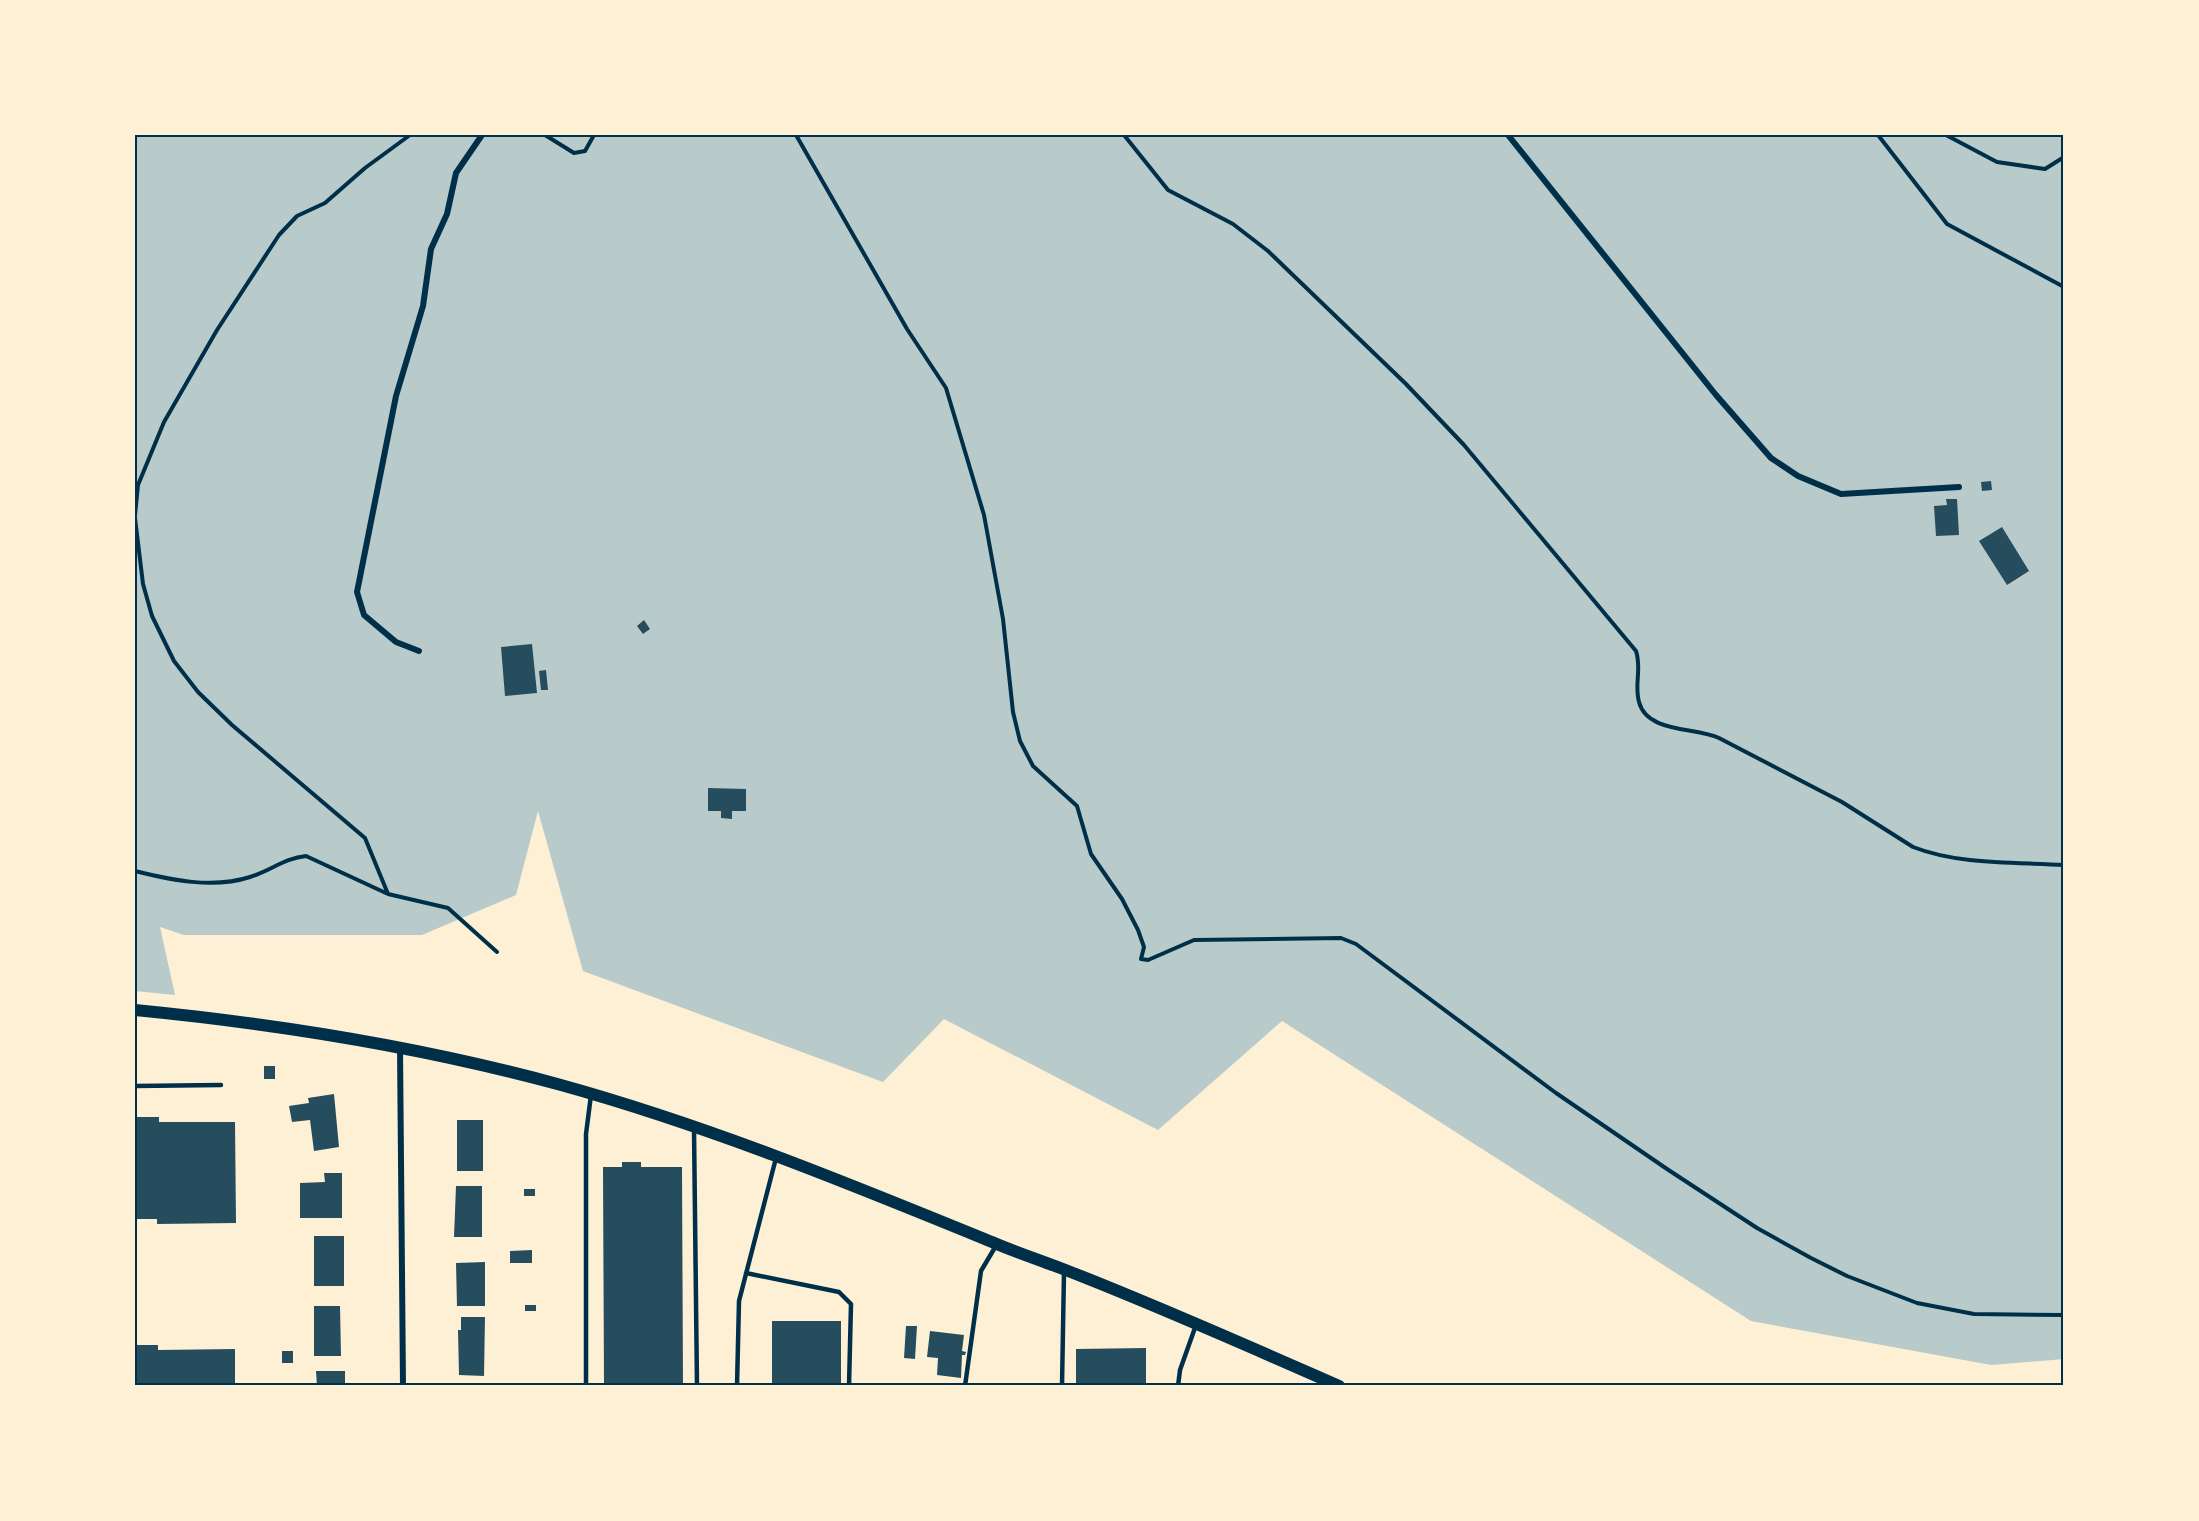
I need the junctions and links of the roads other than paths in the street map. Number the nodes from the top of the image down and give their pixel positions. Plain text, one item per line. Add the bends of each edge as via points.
1 (482, 135) edge
2 (1508, 135) edge
3 (1959, 487) dead end
4 (419, 651) dead end
5 (135, 1010) edge
6 (400, 1048) junction
7 (221, 1085) dead end
8 (135, 1086) edge
9 (591, 1094) junction
10 (694, 1127) junction
11 (777, 1155) junction
12 (997, 1244) junction
13 (1064, 1269) junction
14 (746, 1273) junction
15 (1196, 1324) junction
16 (403, 1386) edge
17 (586, 1386) edge
18 (697, 1386) edge
19 (737, 1386) edge
20 (849, 1386) edge
21 (965, 1386) edge
22 (1062, 1386) edge
23 (1178, 1386) edge
24 (1339, 1386) edge

1 - 4 street via 456,173 447,214 431,249 423,306 396,396 357,592 364,615 396,642
2 - 3 street via 1771,458 1798,476 1841,494
5 - 6 main road
6 - 9 main road
6 - 16 street
7 - 8 lane
9 - 10 main road
9 - 17 lane via 586,1134
10 - 11 main road
10 - 18 lane
11 - 12 main road
11 - 14 lane
12 - 13 main road
12 - 21 lane via 981,1271
13 - 15 main road
13 - 22 lane
14 - 19 lane via 739,1301
14 - 20 lane via 846,1296 851,1304
15 - 23 lane
15 - 24 main road

